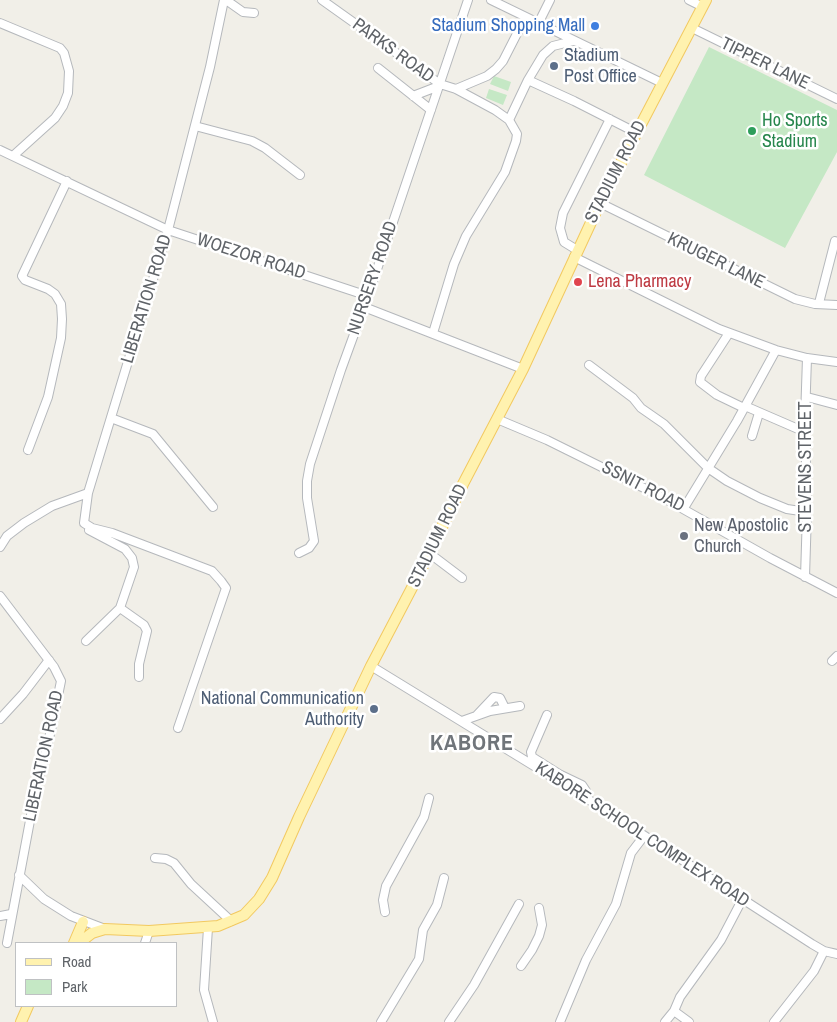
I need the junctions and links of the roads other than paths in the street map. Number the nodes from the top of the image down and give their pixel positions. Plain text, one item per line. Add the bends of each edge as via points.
1 (225, 0) edge
2 (322, 0) edge
3 (468, 0) edge
4 (490, 0) edge
5 (550, 0) edge
6 (689, 0) edge
7 (502, 2) edge
8 (704, 3) edge
9 (254, 13) dead end
10 (525, 18) junction
11 (0, 23) edge
12 (538, 24) junction
13 (692, 28) junction
14 (573, 41) junction
15 (378, 68) dead end
16 (528, 80) junction
17 (662, 84) junction
18 (439, 85) junction
19 (456, 89) junction
20 (413, 96) junction
21 (837, 99) edge
22 (431, 110) junction
23 (610, 119) junction
24 (509, 120) junction
25 (195, 126) junction
26 (637, 133) junction
27 (0, 150) edge
28 (14, 155) junction
29 (300, 176) dead end
30 (68, 181) junction
31 (600, 203) junction
32 (168, 230) junction
33 (835, 241) dead end
34 (575, 254) junction
35 (368, 296) junction
36 (819, 304) junction
37 (837, 305) edge
38 (364, 307) junction
39 (433, 333) junction
40 (729, 333) junction
41 (776, 350) junction
42 (807, 358) junction
43 (837, 362) edge
44 (589, 365) dead end
45 (523, 369) junction
46 (806, 398) junction
47 (837, 405) edge
48 (744, 407) junction
49 (759, 413) junction
50 (110, 418) junction
51 (497, 419) junction
52 (805, 432) junction
53 (752, 436) dead end
54 (28, 450) dead end
55 (708, 468) junction
56 (88, 493) junction
57 (213, 507) dead end
58 (684, 508) junction
59 (807, 512) junction
60 (84, 523) junction
61 (0, 547) edge
62 (299, 552) dead end
63 (429, 553) junction
64 (805, 577) junction
65 (462, 578) dead end
66 (837, 593) edge
67 (0, 596) edge
68 (120, 608) junction
69 (86, 641) dead end
70 (49, 660) junction
71 (371, 666) junction
72 (139, 677) dead end
73 (520, 706) dead end
74 (506, 708) junction
75 (476, 716) junction
76 (547, 716) dead end
77 (0, 719) edge
78 (462, 722) junction
79 (178, 728) dead end
80 (583, 796) junction
81 (429, 798) dead end
82 (644, 836) junction
83 (155, 858) dead end
84 (19, 875) junction
85 (444, 878) dead end
86 (742, 900) junction
87 (519, 904) dead end
88 (539, 908) dead end
89 (385, 912) dead end
90 (11, 914) junction
91 (0, 916) edge
92 (231, 921) junction
93 (83, 922) junction
94 (208, 928) junction
95 (105, 929) junction
96 (149, 932) junction
97 (74, 942) edge
98 (79, 942) edge
99 (145, 942) edge
100 (7, 943) dead end
101 (824, 951) junction
102 (837, 954) edge
103 (521, 966) dead end
104 (28, 1007) edge
105 (674, 1011) junction
106 (21, 1022) edge
107 (213, 1022) edge
108 (381, 1022) edge
109 (449, 1022) edge
110 (560, 1022) edge
111 (665, 1022) edge
112 (688, 1022) edge
113 (774, 1022) edge

1 - 9 street via 243,12
1 - 25 street, LIBERATION ROAD
2 - 18 street, PARKS ROAD
3 - 18 street, NURSERY ROAD
4 - 7 street
5 - 12 street
6 - 8 street
7 - 10 street
8 - 13 main road, STADIUM ROAD
10 - 12 street
10 - 19 street via 496,69 488,76
11 - 28 street via 60,48 69,71 68,93 59,112
12 - 14 street
13 - 17 main road, STADIUM ROAD
13 - 21 street, TIPPER LANE
14 - 16 street via 549,49
14 - 17 street
15 - 20 street
16 - 23 street
16 - 24 street
17 - 26 main road, STADIUM ROAD
18 - 19 street, PARKS ROAD
18 - 20 street
18 - 22 street, NURSERY ROAD
19 - 24 street, PARKS ROAD
20 - 22 street
22 - 35 street, NURSERY ROAD
23 - 26 street
23 - 34 street via 563,213 560,228 564,242
24 - 39 street via 517,134 505,172 466,236
25 - 29 street via 252,141
25 - 32 street, LIBERATION ROAD
26 - 31 main road, STADIUM ROAD
27 - 28 street, WOEZOR ROAD
28 - 30 street, WOEZOR ROAD
30 - 32 street, WOEZOR ROAD
30 - 54 street via 22,276 55,294 61,304 62,319 48,397
31 - 34 main road, STADIUM ROAD
31 - 36 street, KRUGER LANE via 788,296
32 - 35 street, WOEZOR ROAD
32 - 50 street, LIBERATION ROAD
33 - 36 street
34 - 40 street
34 - 45 main road, STADIUM ROAD
35 - 38 street, NURSERY ROAD
36 - 37 street, KRUGER LANE
38 - 39 street
38 - 62 street, NURSERY ROAD via 310,464 307,480 314,540 309,548
39 - 45 street
40 - 41 street
40 - 48 street via 700,382 717,396
41 - 42 street
41 - 48 street
42 - 43 street
42 - 46 street, STEVENS STREET
44 - 55 street via 664,424
45 - 51 main road, STADIUM ROAD
46 - 47 street
46 - 52 street, STEVENS STREET
48 - 49 street
48 - 55 street
49 - 52 street
49 - 53 street
50 - 56 street, LIBERATION ROAD
50 - 57 street via 153,434
51 - 58 street, SSNIT ROAD via 554,443
51 - 63 main road, STADIUM ROAD
52 - 59 street, STEVENS STREET
55 - 58 street
55 - 59 street via 787,510
56 - 60 street, LIBERATION ROAD
56 - 61 street via 52,506 31,518 7,536
58 - 64 street, SSNIT ROAD
59 - 64 street, STEVENS STREET
60 - 68 street via 90,531 125,548 132,558 134,567
60 - 79 street via 212,571 226,588
63 - 65 street
63 - 71 main road, STADIUM ROAD
64 - 66 street, SSNIT ROAD
67 - 70 street, LIBERATION ROAD
68 - 69 street
68 - 72 street via 144,625 147,631
70 - 77 street
70 - 84 street, LIBERATION ROAD via 60,681
71 - 78 street, KABORE SCHOOL COMPLEX ROAD
71 - 92 main road, STADIUM ROAD via 272,878 259,900 244,915
73 - 74 street
74 - 75 street
74 - 75 street via 500,698 494,697
75 - 78 street
76 - 80 street via 531,752 532,757 582,785 586,790
78 - 80 street, KABORE SCHOOL COMPLEX ROAD
80 - 82 street, KABORE SCHOOL COMPLEX ROAD
81 - 89 street via 424,817 386,886
82 - 86 street, KABORE SCHOOL COMPLEX ROAD
82 - 110 street via 631,853 616,904 586,960
83 - 92 street via 174,864 190,884
84 - 90 street, LIBERATION ROAD
84 - 93 street via 44,899
85 - 108 street via 437,905 424,930 419,959
86 - 101 street, KABORE SCHOOL COMPLEX ROAD
86 - 105 street via 721,940
87 - 109 street via 474,985
88 - 103 street via 542,925 539,936
90 - 91 street
90 - 100 street, LIBERATION ROAD
92 - 94 main road, STADIUM ROAD
93 - 95 street
93 - 97 main road
94 - 96 main road, STADIUM ROAD
94 - 107 street via 204,990
95 - 96 main road, STADIUM ROAD
95 - 98 main road, STADIUM ROAD via 92,932
96 - 99 street
101 - 102 street, KABORE SCHOOL COMPLEX ROAD
101 - 113 street via 814,971
104 - 106 main road
105 - 111 street
105 - 112 street

